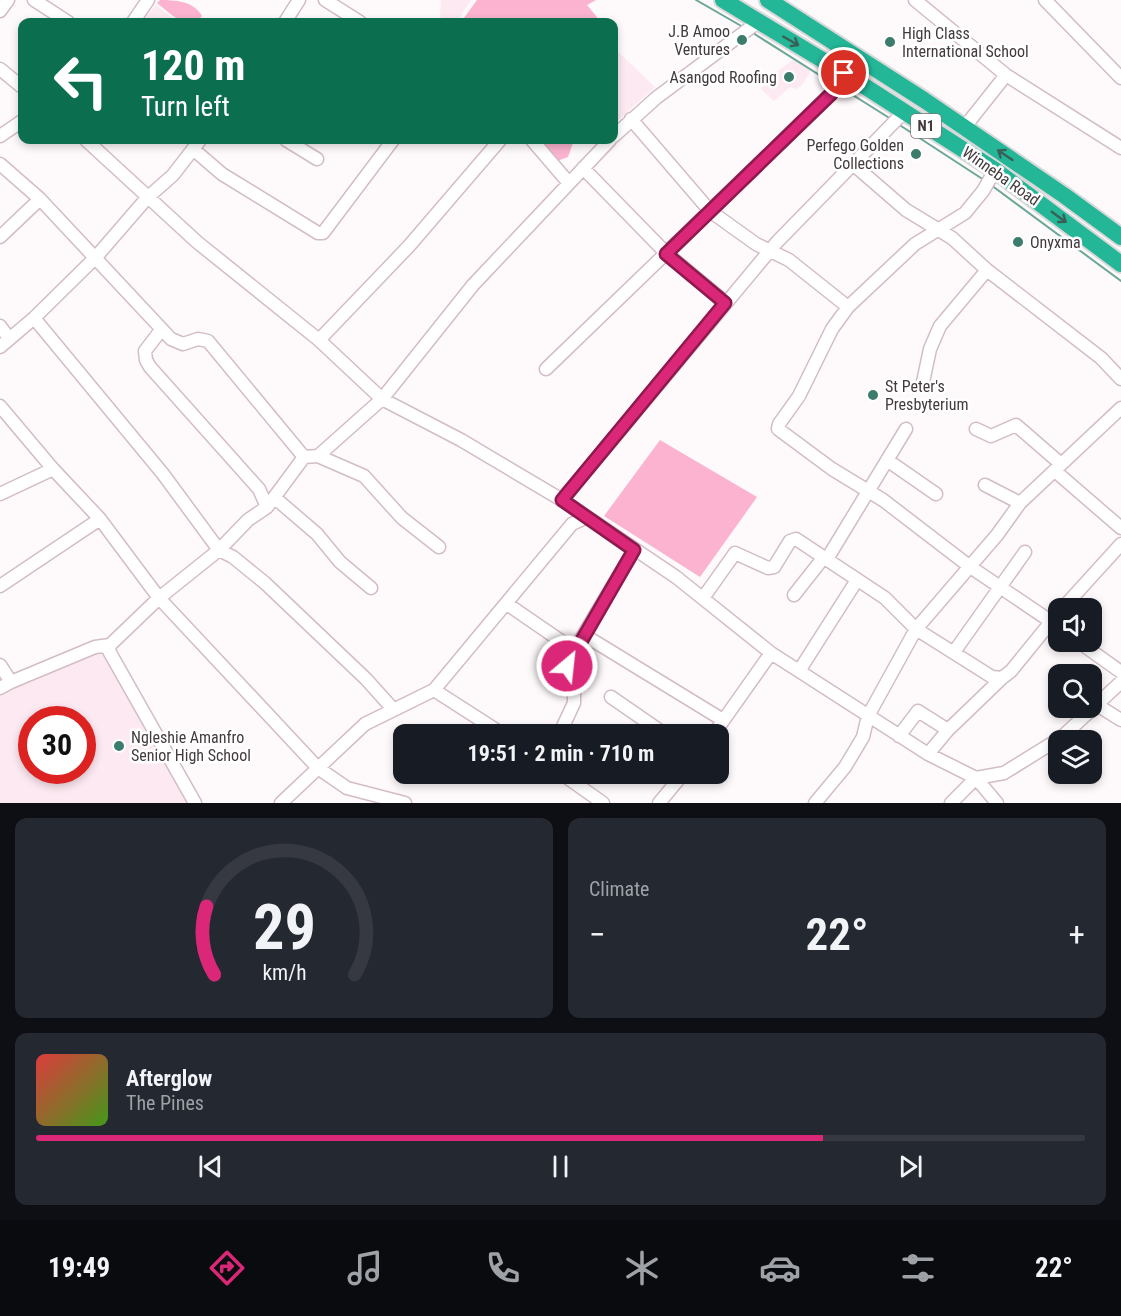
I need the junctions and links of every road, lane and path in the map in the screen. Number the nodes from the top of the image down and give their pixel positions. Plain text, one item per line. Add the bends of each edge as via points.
1 (8, 0) edge
2 (34, 0) edge
3 (148, 0) edge
4 (299, 0) edge
5 (325, 0) edge
6 (723, 0) edge
7 (768, 0) edge
8 (915, 0) edge
9 (1045, 0) edge
10 (0, 11) edge
11 (62, 18) edge
12 (136, 18) edge
13 (288, 18) edge
14 (354, 18) edge
15 (758, 22) junction
16 (0, 69) edge
17 (844, 73) junction
18 (1006, 75) junction
19 (1121, 78) edge
20 (18, 84) edge
21 (924, 100) junction
22 (908, 114) junction
23 (631, 119) junction
24 (18, 124) edge
25 (963, 129) junction
26 (618, 132) edge
27 (0, 136) edge
28 (90, 144) edge
29 (197, 144) edge
30 (293, 144) edge
31 (390, 144) edge
32 (497, 144) edge
33 (535, 144) edge
34 (606, 144) edge
35 (1121, 148) edge
36 (317, 159) dead end
37 (0, 164) edge
38 (854, 165) junction
39 (583, 168) junction
40 (995, 170) junction
41 (568, 182) junction
42 (147, 198) junction
43 (40, 199) junction
44 (710, 211) junction
45 (937, 228) junction
46 (0, 237) edge
47 (1121, 237) edge
48 (770, 251) junction
49 (666, 254) junction
50 (96, 256) junction
51 (1121, 264) edge
52 (987, 270) junction
53 (725, 303) junction
54 (848, 307) junction
55 (34, 318) junction
56 (0, 326) edge
57 (162, 330) junction
58 (320, 340) junction
59 (5, 342) edge
60 (546, 369) dead end
61 (1121, 380) edge
62 (923, 382) dead end
63 (382, 399) junction
64 (0, 406) edge
65 (1121, 408) edge
66 (906, 429) dead end
67 (976, 429) dead end
68 (318, 456) junction
69 (304, 457) junction
70 (887, 460) junction
71 (1058, 467) junction
72 (53, 469) junction
73 (985, 485) dead end
74 (869, 491) junction
75 (0, 494) edge
76 (936, 494) dead end
77 (562, 500) junction
78 (271, 503) junction
79 (1020, 503) junction
80 (587, 517) junction
81 (100, 519) junction
82 (1121, 528) edge
83 (1121, 544) edge
84 (439, 547) dead end
85 (219, 550) junction
86 (634, 550) junction
87 (1025, 552) dead end
88 (825, 558) junction
89 (969, 566) junction
90 (857, 580) junction
91 (0, 586) edge
92 (1001, 587) junction
93 (371, 588) dead end
94 (794, 596) dead end
95 (159, 598) junction
96 (703, 598) junction
97 (1074, 598) edge
98 (507, 604) junction
99 (1048, 612) edge
100 (1048, 628) edge
101 (916, 629) junction
102 (584, 634) junction
103 (110, 645) junction
104 (574, 650) junction
105 (954, 652) junction
106 (1093, 652) edge
107 (771, 653) junction
108 (0, 665) edge
109 (799, 671) junction
110 (1121, 672) edge
111 (1002, 678) junction
112 (1121, 682) edge
113 (5, 685) edge
114 (435, 690) junction
115 (611, 697) dead end
116 (1102, 699) edge
117 (393, 709) junction
118 (1102, 709) edge
119 (868, 716) junction
120 (1082, 718) edge
121 (723, 720) junction
122 (1121, 720) edge
123 (487, 724) edge
124 (564, 724) edge
125 (650, 724) edge
126 (720, 724) edge
127 (948, 730) junction
128 (899, 736) junction
129 (928, 753) junction
130 (318, 768) junction
131 (976, 778) junction
132 (576, 784) edge
133 (675, 784) edge
134 (195, 803) edge
135 (281, 803) edge
136 (405, 803) edge
137 (603, 803) edge
138 (659, 803) edge
139 (815, 803) edge
140 (951, 803) edge
141 (997, 803) edge

1 - 10 street
2 - 11 street
3 - 12 street
4 - 13 street
5 - 14 street
6 - 15 highway, Winneba Road / N1
7 - 21 highway, Winneba Road / N1
8 - 18 street
9 - 19 street
15 -> 17 highway, Winneba Road / N1
15 - 23 street
16 - 20 street
17 - 22 highway, Winneba Road / N1
17 - 44 street via 831,94
18 - 25 street
18 - 35 street
21 - 22 highway
21 - 25 highway, Winneba Road / N1
22 - 38 street
22 - 40 highway, Winneba Road / N1
23 - 26 street
23 - 44 street
24 - 27 street
47 -> 25 highway, Winneba Road / N1
28 - 42 street
29 - 31 street via 229,178 323,233
29 - 42 street via 173,175
30 - 36 street
32 - 58 street via 409,246
33 - 41 street
34 - 39 street
37 - 43 street
38 - 45 street via 906,210
38 - 48 street
39 - 41 street
39 - 49 street
40 - 45 street via 971,207
40 -> 51 highway, Winneba Road / N1
41 - 63 street via 473,285
42 - 50 street
42 - 58 street
43 - 46 street
43 - 50 street
44 - 48 street
44 - 49 street
45 - 52 street
45 - 54 street
48 - 53 street
48 - 54 street via 789,260
49 - 53 street
49 - 60 street
50 - 55 street
50 - 57 street
52 - 61 street via 1101,358
52 - 62 street via 940,326
53 - 77 street
54 - 74 street via 778,429
55 - 59 street
55 - 85 street via 163,474
56 - 59 street
57 - 69 street via 178,344 208,341
57 - 78 street via 145,351 146,360
58 - 63 street
63 - 68 street
63 - 77 street
64 - 72 street
65 - 71 street
66 - 70 street
67 - 71 street via 991,436 1016,425
68 - 69 street
68 - 84 street via 363,476 402,518
69 - 78 street
70 - 74 street
70 - 76 street
71 - 79 street
71 - 82 street
72 - 75 street
72 - 81 street
73 - 79 street
74 - 88 street
74 - 89 street
77 - 80 street
78 - 85 street
78 - 93 street via 317,534 340,562
79 - 89 street via 998,535
80 - 86 street
80 - 98 street via 572,524
81 - 91 street
81 - 95 street
83 - 97 street
85 - 95 street
85 - 117 street via 266,583
86 - 96 street
86 - 102 street
87 - 92 street
88 - 90 street
88 - 94 street
88 - 96 street via 796,539 774,567 735,554
89 - 92 street
89 - 101 street
90 - 101 street via 885,598
90 - 109 street
92 - 99 street
92 - 105 street
95 - 103 street
95 - 130 street
96 - 107 street
98 - 104 street
98 - 114 street
100 - 111 street
101 - 105 street
101 - 119 street
102 - 104 street
102 - 121 street
103 - 113 street via 95,646
103 - 134 street via 109,651 131,693
104 - 124 street via 566,664 574,683 574,703
105 - 111 street via 992,677
106 - 110 street
107 - 109 street
107 - 121 street
108 - 113 street
109 - 119 street
111 - 127 street
112 - 116 street
114 - 117 street
114 - 123 street
115 - 125 street
117 - 130 street via 365,724
118 - 122 street
119 - 128 street
119 - 139 street via 863,738
120 - 131 street via 1062,737 1004,773
121 - 126 street
127 - 128 street via 918,711
127 - 129 street
128 - 129 street
129 - 131 street
130 - 135 street
130 - 136 street via 347,788
131 - 140 street
131 - 141 street
132 - 137 street
133 - 138 street

